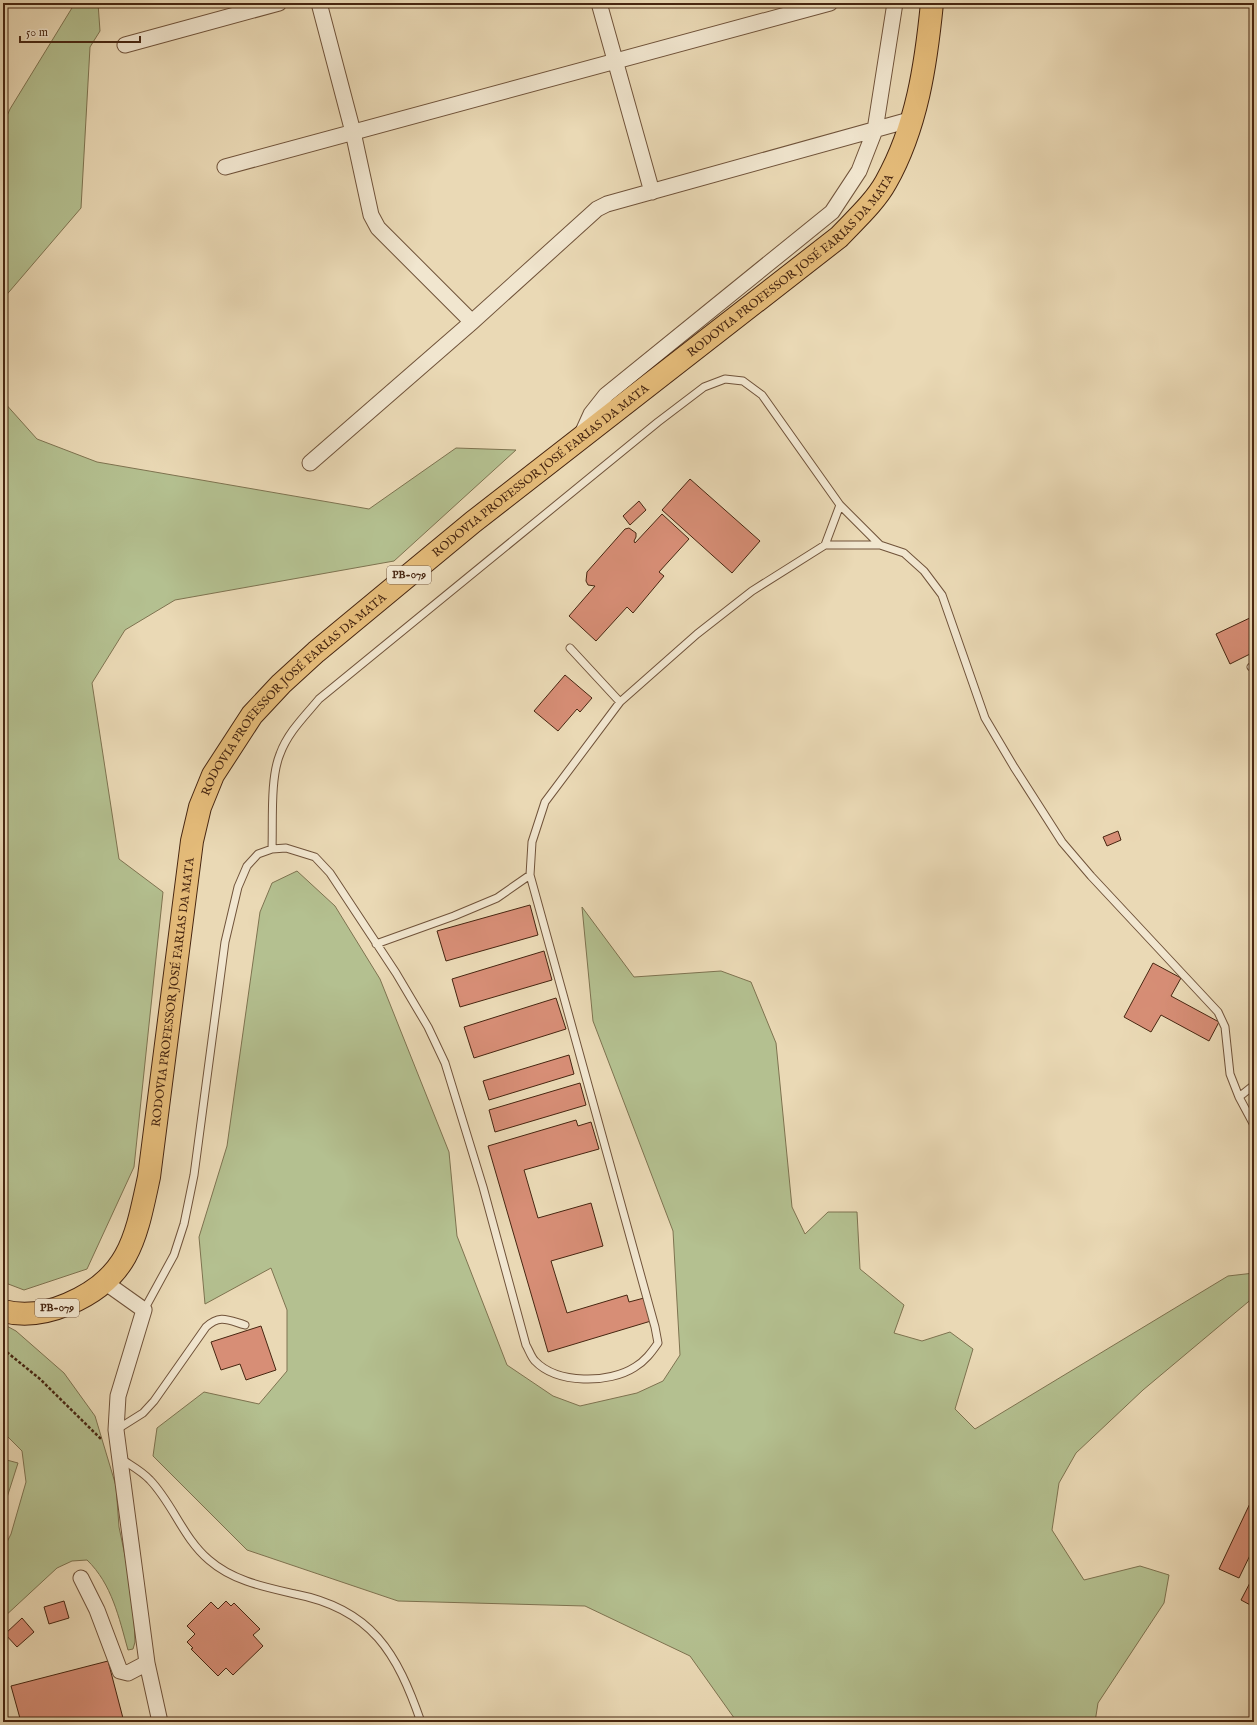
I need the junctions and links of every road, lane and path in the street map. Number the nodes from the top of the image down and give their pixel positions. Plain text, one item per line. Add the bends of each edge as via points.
1 (279, 3) edge
2 (319, 3) edge
3 (600, 3) edge
4 (830, 3) edge
5 (896, 3) edge
6 (932, 3) edge
7 (125, 45) dead end
8 (616, 61) junction
9 (914, 119) junction
10 (875, 130) junction
11 (353, 132) junction
12 (225, 167) dead end
13 (652, 192) junction
14 (472, 322) junction
15 (579, 440) junction
16 (310, 463) dead end
17 (840, 505) junction
18 (825, 545) junction
19 (880, 545) junction
20 (570, 648) dead end
21 (620, 702) junction
22 (272, 849) junction
23 (530, 875) junction
24 (376, 944) junction
25 (1254, 1086) edge
26 (1239, 1097) junction
27 (1254, 1125) edge
28 (106, 1283) junction
29 (144, 1310) junction
30 (3, 1311) edge
31 (245, 1325) dead end
32 (3, 1349) edge
33 (116, 1430) junction
34 (119, 1457) junction
35 (81, 1578) dead end
36 (147, 1663) junction
37 (160, 1722) edge
38 (421, 1722) edge

1 - 7 street
2 - 11 street
3 - 8 street
4 - 8 street
5 - 10 street
6 - 9 main road, RODOVIA PROFESSOR JOSÉ FARIAS DA MATA / PB-079 via 928,42
8 - 11 street
8 - 13 street
9 - 10 street
9 - 15 main road, RODOVIA PROFESSOR JOSÉ FARIAS DA MATA / PB-079 via 886,183 839,237
10 - 13 street
10 - 15 street via 859,171 832,212 606,395 591,414
11 - 12 street
11 - 14 street via 371,215 378,228
13 - 14 street via 597,209
14 - 16 street
15 - 28 main road, RODOVIA PROFESSOR JOSÉ FARIAS DA MATA / PB-079 via 467,527 304,662 252,714 213,775 200,807 192,841 146,1192 133,1241 125,1258
17 - 18 lane
17 - 19 lane
17 - 22 lane via 762,395 743,381 725,379 704,388 652,427 319,699 293,729 280,753 275,770
18 - 19 lane
18 - 21 lane via 752,591
19 - 26 lane via 904,553 924,571 942,595 985,718 1062,842 1218,1012 1225,1027 1230,1074
20 - 21 lane
21 - 23 lane via 545,802 532,842
22 - 24 lane via 286,848 315,857 330,873
22 - 29 lane via 258,854 247,866 238,887 225,942 194,1175 188,1203 174,1255
23 - 24 lane via 496,898
23 - 24 lane via 655,1327 658,1343 650,1355 634,1368 608,1378 570,1378 546,1369 535,1361 526,1345 483,1187 445,1063 428,1027
25 - 26 lane
26 - 27 lane
28 - 29 street
28 - 30 main road, PB-079 via 87,1296 43,1313
29 - 33 street via 118,1396
31 - 33 lane via 223,1319 214,1320 206,1327 154,1401 143,1413
32 - 34 path via 40,1379
33 - 34 street
34 - 36 street
34 - 38 lane via 149,1479 184,1533 208,1560 236,1577 263,1587 316,1598 341,1608 363,1622 384,1645 408,1685
35 - 36 street via 97,1610 120,1670 128,1672
36 - 37 street

